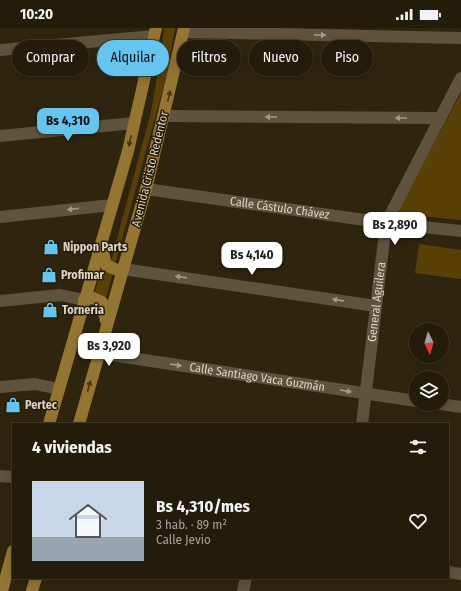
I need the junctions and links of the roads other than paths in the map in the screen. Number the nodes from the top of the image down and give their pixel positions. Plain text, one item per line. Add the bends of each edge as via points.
1 (184, 30) edge
2 (155, 32) edge
3 (461, 38) edge
4 (0, 50) edge
5 (461, 78) edge
6 (164, 116) junction
7 (440, 118) junction
8 (134, 123) junction
9 (0, 136) edge
10 (146, 189) junction
11 (112, 205) junction
12 (0, 217) edge
13 (386, 223) junction
14 (461, 231) edge
15 (102, 242) junction
16 (123, 269) junction
17 (84, 300) junction
18 (0, 301) edge
19 (376, 306) junction
20 (104, 334) junction
21 (98, 353) junction
22 (0, 387) edge
23 (59, 389) junction
24 (365, 394) junction
25 (409, 400) edge
26 (449, 405) edge
27 (461, 407) edge
28 (49, 423) edge
29 (79, 423) edge
30 (362, 423) edge
31 (0, 476) edge
32 (12, 477) edge
33 (12, 555) edge
34 (449, 572) edge
35 (461, 574) edge
36 (36, 579) edge
37 (246, 579) edge
38 (2, 591) edge
39 (32, 591) edge
40 (243, 591) edge

1 -> 3 street
6 -> 1 main road, Avenida Cristo Redentor
2 - 4 street
2 - 8 main road
5 - 7 street, General Aguilera
7 -> 6 street
6 - 10 main road, Avenida Cristo Redentor
7 - 13 street, General Aguilera
8 - 9 street
8 -> 11 main road
10 - 13 street, Calle Cástulo Chávez
10 - 16 main road, Avenida Cristo Redentor
11 -> 12 street
11 - 15 main road
13 - 14 street, Calle Cástulo Chávez
13 - 19 street, General Aguilera
15 - 16 main road via 106,265 117,270
15 - 17 main road
19 -> 16 street
16 - 20 main road, Avenida Cristo Redentor
17 - 18 street via 60,295
17 - 20 main road via 93,298 104,305
17 - 23 main road
19 - 24 street, General Aguilera
20 - 21 main road, Avenida Cristo Redentor
21 -> 24 street, Calle Santiago Vaca Guzmán
29 -> 21 main road, Avenida Cristo Redentor
22 - 23 street via 35,384
23 - 28 main road
24 - 25 street, Calle Santiago Vaca Guzmán
24 - 30 street, General Aguilera
26 - 27 street
31 - 32 street
33 - 38 main road
34 - 35 street
36 - 39 main road
37 - 40 street

